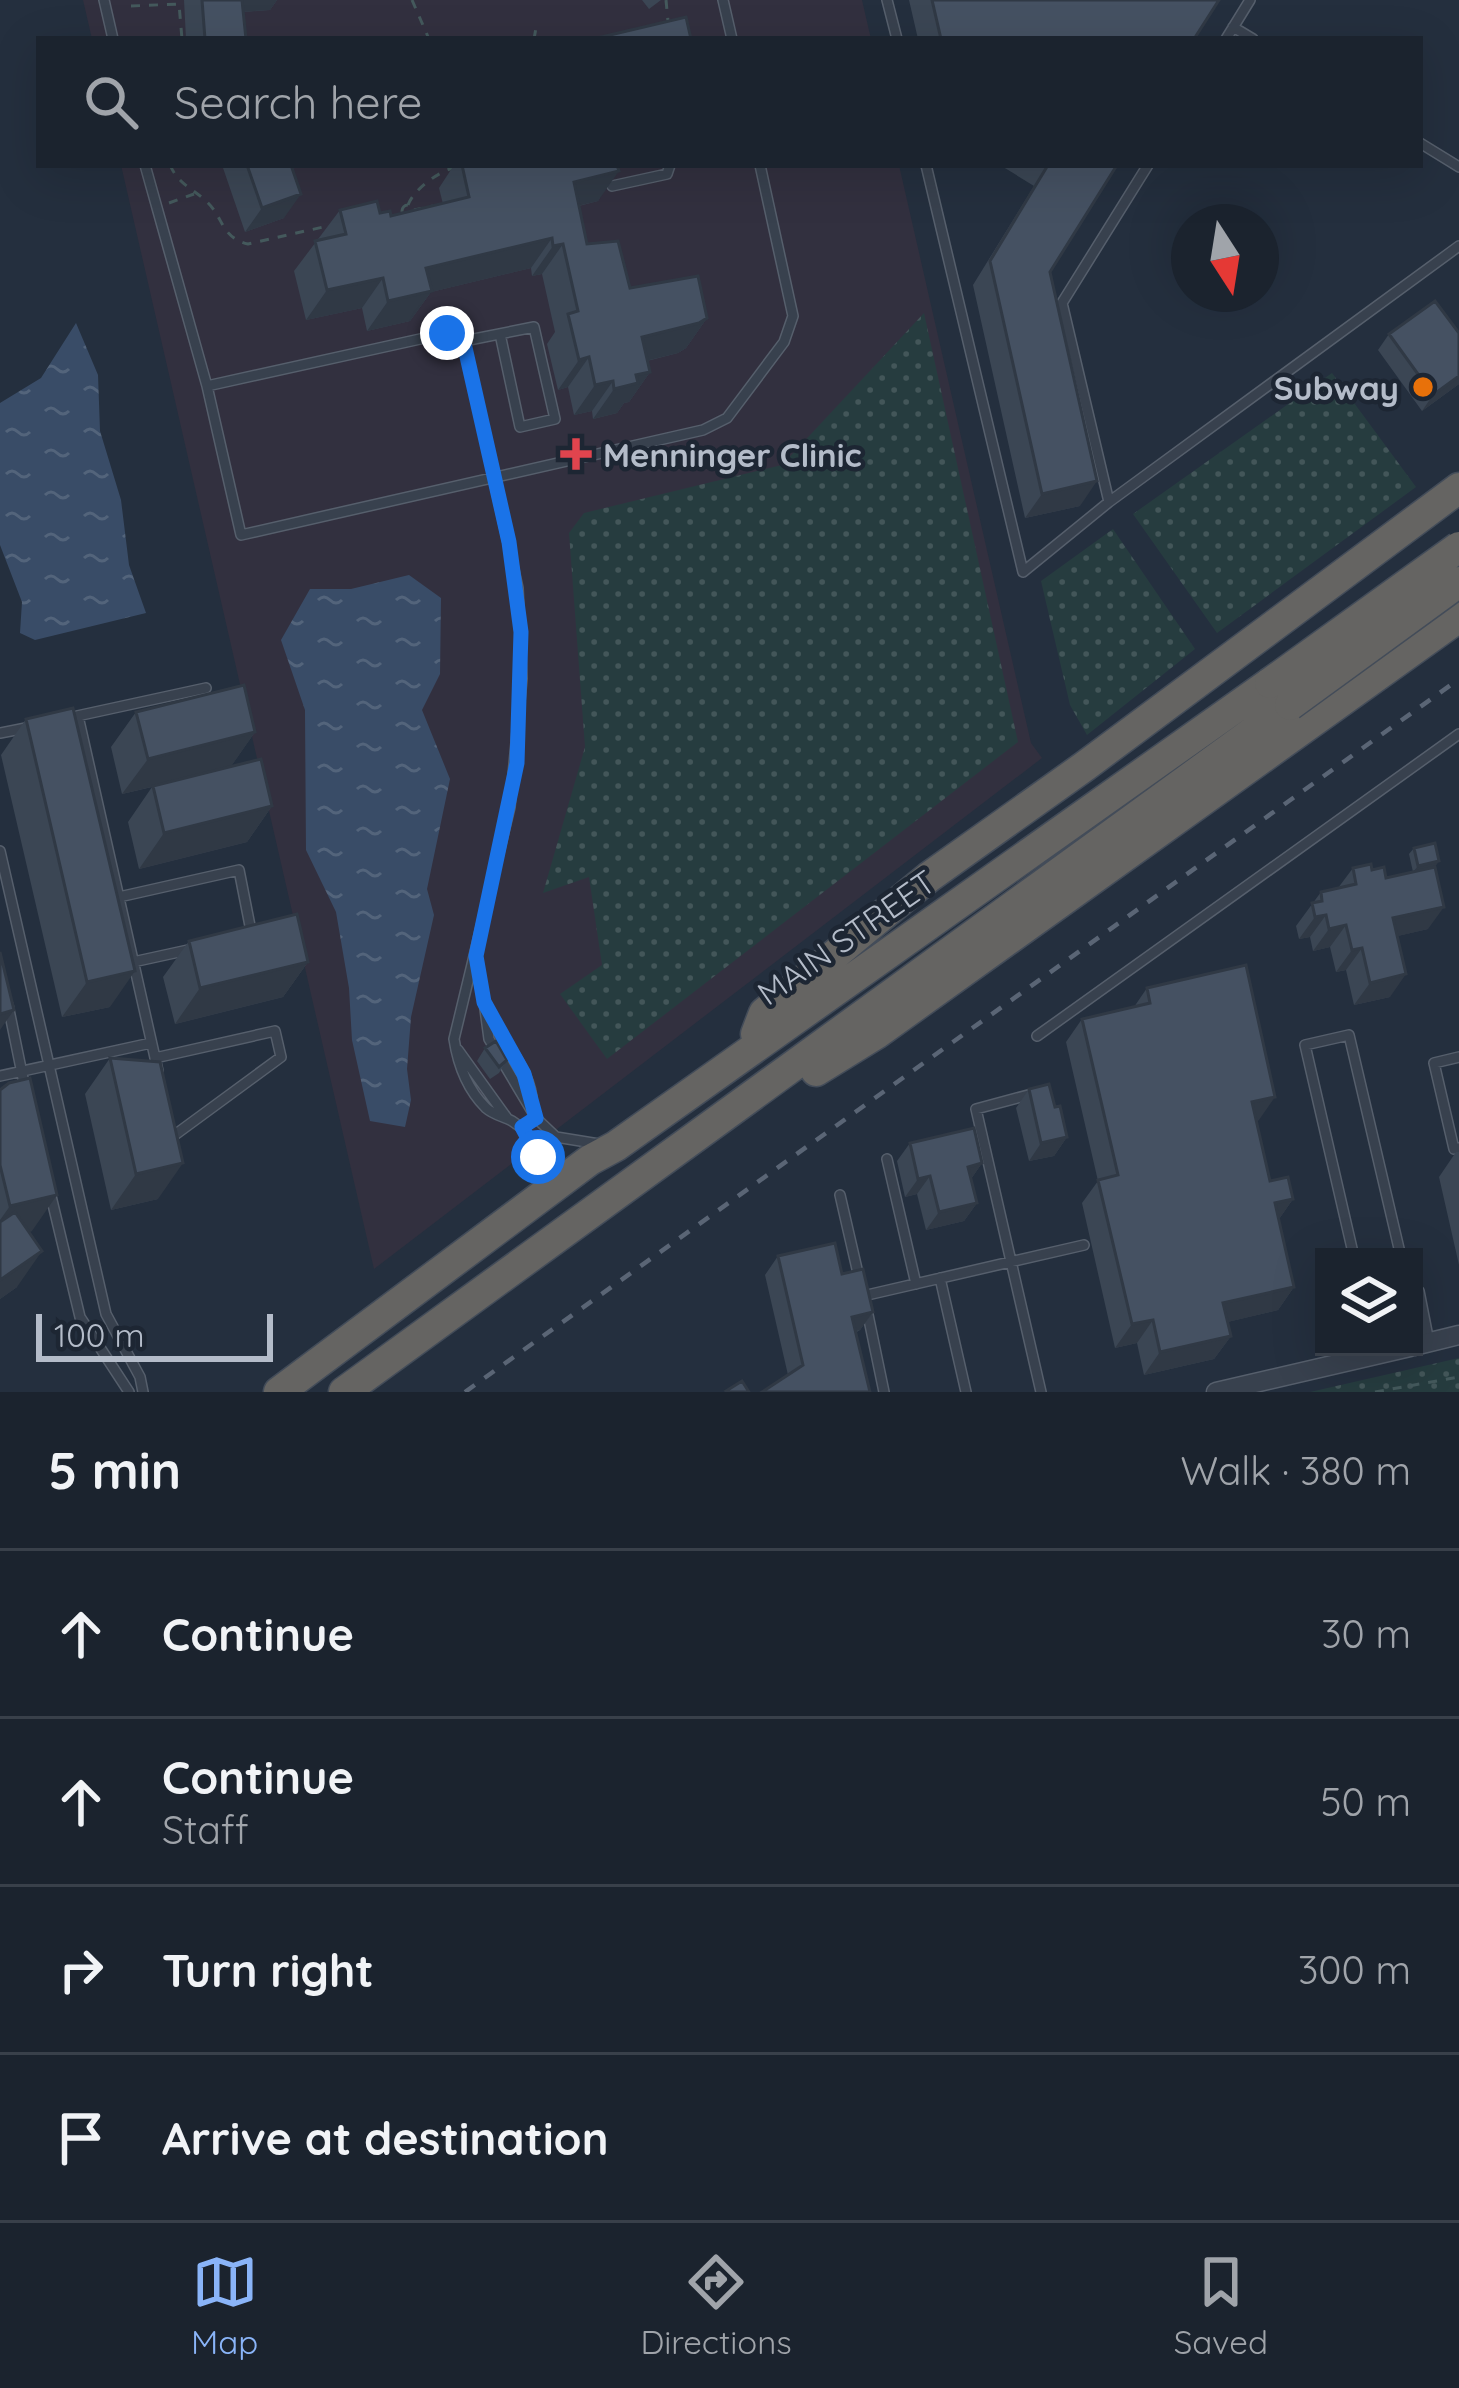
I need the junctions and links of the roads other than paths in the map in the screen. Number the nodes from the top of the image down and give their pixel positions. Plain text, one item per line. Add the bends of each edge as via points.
1 (104, 0) edge
2 (723, 0) edge
3 (887, 0) edge
4 (1250, 0) edge
5 (1233, 27) junction
6 (112, 36) edge
7 (730, 36) edge
8 (896, 36) edge
9 (1228, 36) edge
10 (1248, 36) edge
11 (1423, 145) edge
12 (1459, 167) edge
13 (146, 168) edge
14 (670, 168) edge
15 (761, 168) edge
16 (927, 168) edge
17 (1146, 168) edge
18 (612, 186) edge
19 (1459, 247) edge
20 (500, 334) junction
21 (464, 341) junction
22 (207, 386) junction
23 (496, 477) junction
24 (1459, 488) edge
25 (1109, 502) junction
26 (1388, 540) junction
27 (1459, 547) edge
28 (1459, 582) edge
29 (1459, 615) edge
30 (206, 688) dead end
31 (1280, 694) junction
32 (78, 716) junction
33 (59, 721) edge
34 (40, 725) edge
35 (0, 734) edge
36 (1459, 734) edge
37 (0, 851) edge
38 (118, 897) junction
39 (233, 940) edge
40 (193, 949) edge
41 (476, 956) junction
42 (133, 962) junction
43 (4, 986) edge
44 (1037, 1036) dead end
45 (151, 1043) junction
46 (750, 1048) junction
47 (1459, 1057) edge
48 (155, 1058) junction
49 (49, 1065) junction
50 (21, 1071) junction
51 (0, 1076) edge
52 (159, 1078) edge
53 (1049, 1090) edge
54 (27, 1094) edge
55 (534, 1114) junction
56 (168, 1118) edge
57 (522, 1127) junction
58 (172, 1137) junction
59 (616, 1146) junction
60 (1459, 1148) edge
61 (177, 1159) edge
62 (887, 1160) dead end
63 (48, 1183) edge
64 (616, 1193) junction
65 (840, 1195) dead end
66 (539, 1200) junction
67 (1084, 1245) dead end
68 (1352, 1248) edge
69 (1398, 1248) edge
70 (1012, 1262) junction
71 (940, 1278) junction
72 (916, 1284) junction
73 (863, 1296) junction
74 (1459, 1335) edge
75 (1423, 1344) edge
76 (1371, 1356) edge
77 (129, 1392) edge
78 (143, 1392) edge
79 (279, 1392) edge
80 (344, 1392) edge
81 (884, 1392) edge
82 (966, 1392) edge
83 (1041, 1392) edge
84 (1216, 1392) edge

1 - 6 lane
2 - 7 lane
3 - 8 lane
4 - 5 lane
5 - 9 lane
5 - 10 lane
11 - 12 lane
13 - 22 lane
14 - 18 lane
15 - 23 lane via 793,316 784,341 727,418
16 - 25 lane via 1023,572
17 - 25 lane via 1062,302
19 - 25 lane
20 - 20 lane via 534,327 555,419 520,427
20 - 21 lane
21 - 22 lane via 461,330
21 - 23 lane
22 - 23 lane via 241,535
23 - 41 lane via 518,588 521,719
24 - 26 highway
26 - 29 highway via 1358,579 1365,620 1384,632 1417,635
26 - 46 highway via 928,877 764,1013
27 - 31 highway, MAIN STREET, bridge
28 - 31 highway, MAIN STREET, bridge
29 - 64 highway via 876,1034
30 - 32 lane
31 - 46 highway, MAIN STREET
31 - 64 highway, MAIN STREET
32 - 33 lane
32 - 38 lane
34 - 35 lane
36 - 44 lane
37 - 49 lane
38 - 39 lane via 239,870 254,936
38 - 42 lane
40 - 42 lane
41 - 55 lane via 484,1002 524,1074
41 - 57 lane via 455,1046 484,1105
42 - 45 lane
43 - 50 lane
45 - 48 lane
45 - 49 lane
46 - 59 highway, MAIN STREET
47 - 60 lane via 1434,1063
48 - 52 lane
48 - 58 lane via 275,1031 281,1057
49 - 50 lane
49 - 78 lane via 106,1314
50 - 51 lane
50 - 54 lane
53 - 70 lane via 976,1109
55 - 57 lane
55 - 59 lane via 556,1137
56 - 58 lane
57 - 66 lane via 538,1157
58 - 61 lane
59 - 66 highway, MAIN STREET
62 - 72 lane
63 - 77 lane via 80,1317
64 - 80 highway, MAIN STREET
65 - 73 lane
66 - 79 highway, MAIN STREET
67 - 70 lane
68 - 69 lane via 1305,1045 1349,1035
70 - 71 lane
70 - 83 lane
71 - 72 lane
71 - 82 lane
72 - 73 lane
73 - 81 lane
74 - 75 street
76 - 84 street

